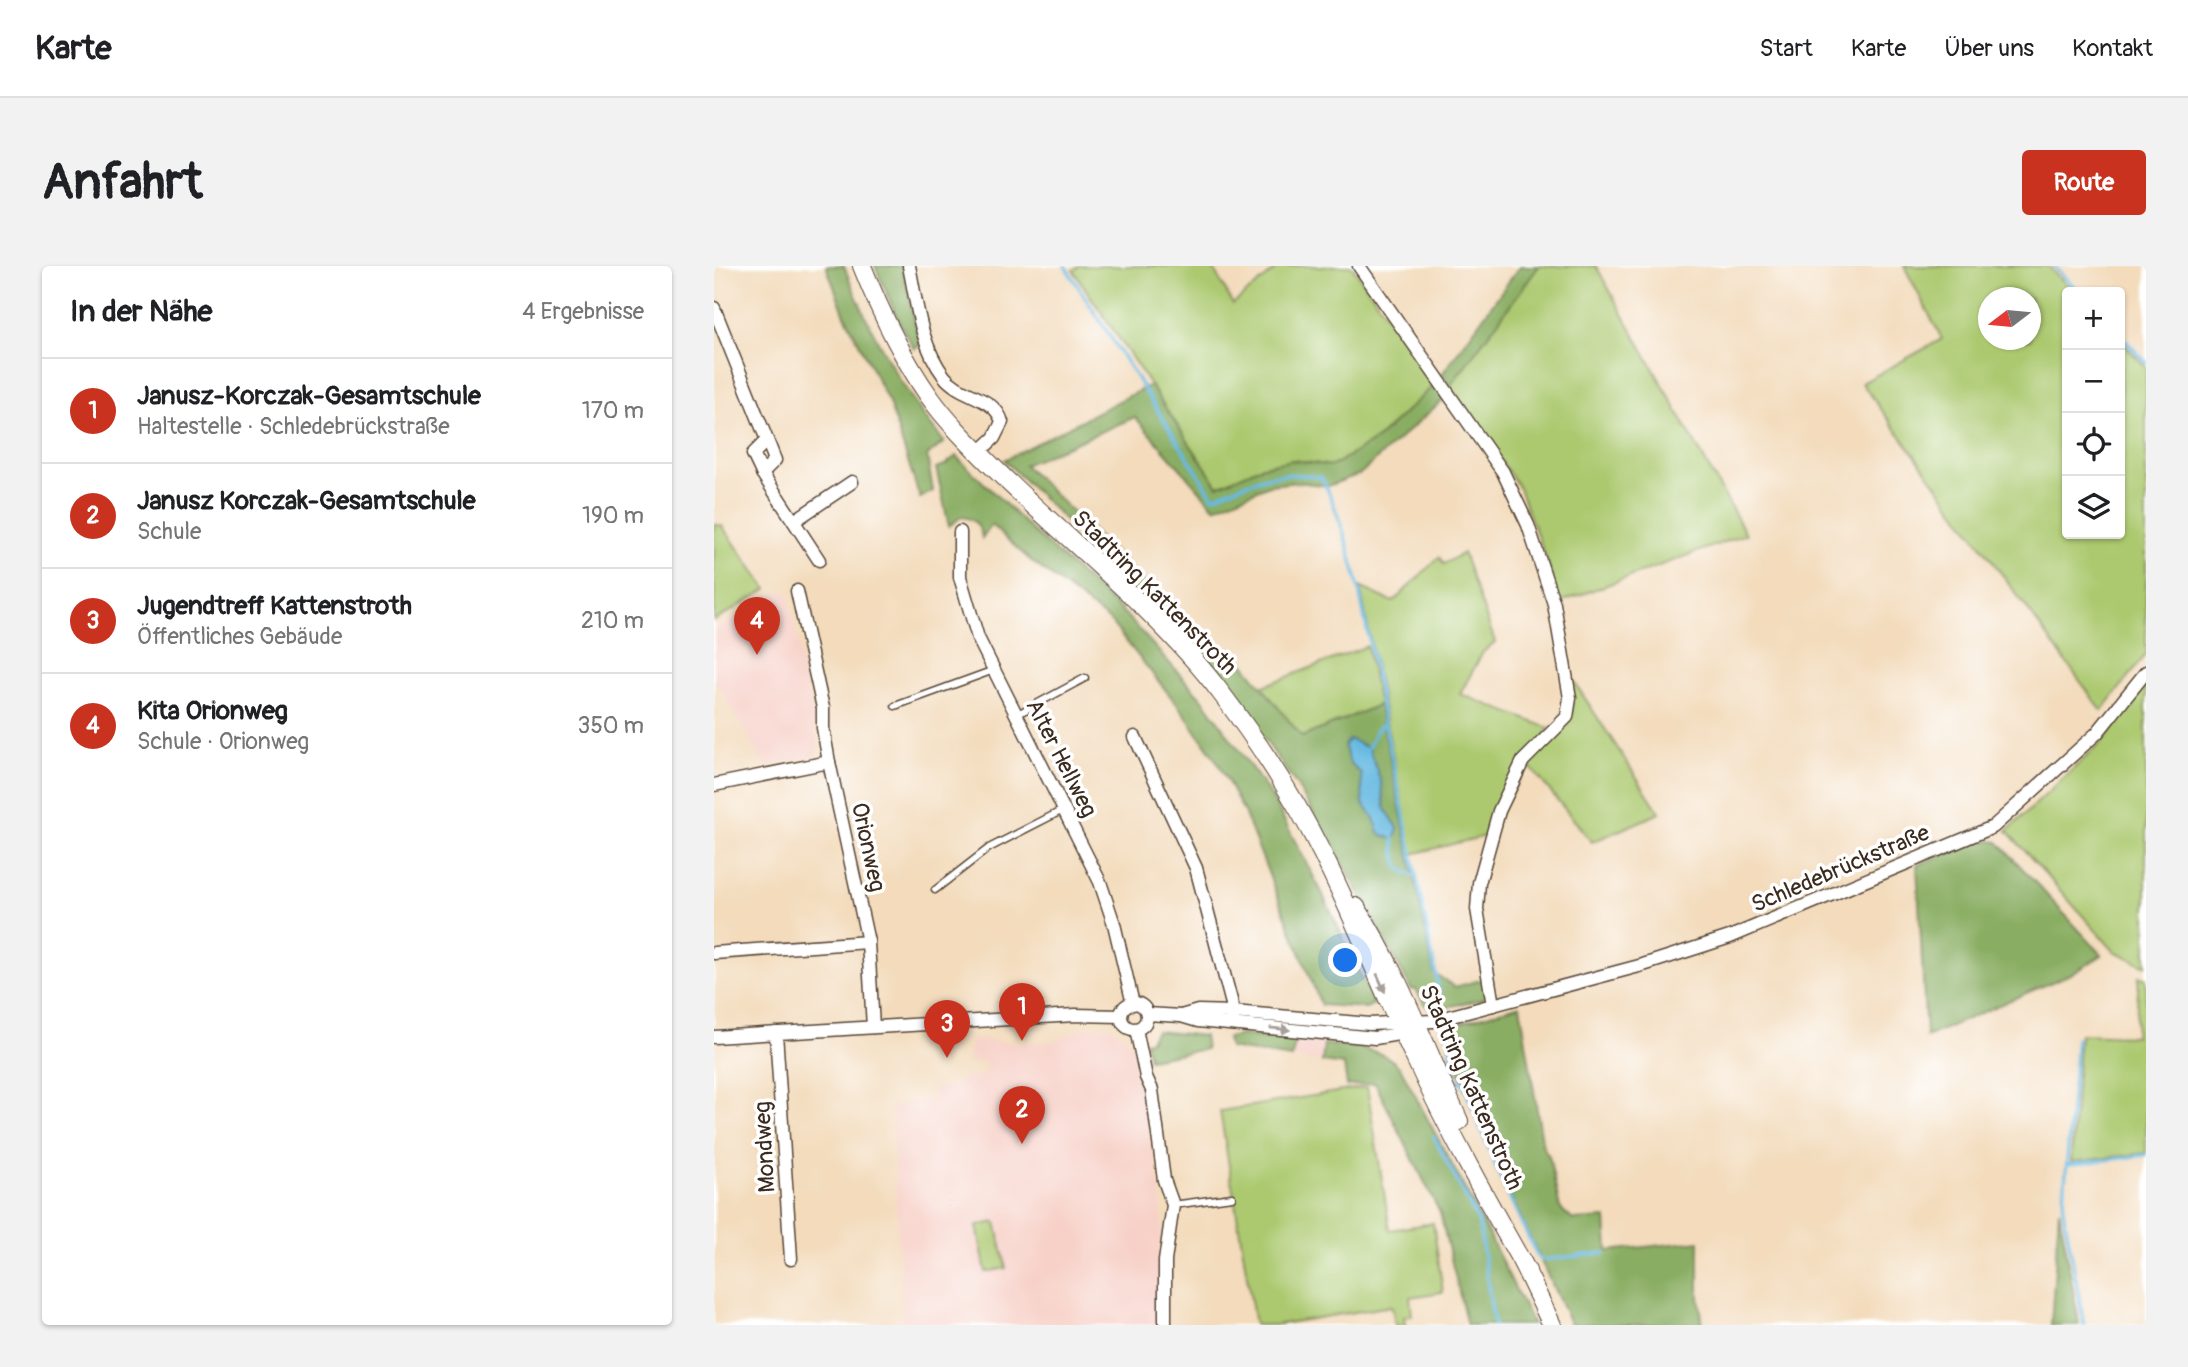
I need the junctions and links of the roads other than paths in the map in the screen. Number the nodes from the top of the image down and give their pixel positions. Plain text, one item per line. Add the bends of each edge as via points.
1 (863, 266) edge
2 (909, 266) edge
3 (1359, 266) edge
4 (714, 308) edge
5 (979, 452) junction
6 (852, 482) dead end
7 (794, 521) junction
8 (960, 532) dead end
9 (819, 560) dead end
10 (797, 591) dead end
11 (994, 670) junction
12 (2146, 672) edge
13 (1085, 678) dead end
14 (895, 706) dead end
15 (1016, 715) junction
16 (1135, 737) dead end
17 (829, 761) junction
18 (716, 782) edge
19 (1065, 809) junction
20 (935, 890) dead end
21 (868, 942) junction
22 (714, 953) edge
23 (1133, 1004) junction
24 (1493, 1005) junction
25 (1147, 1014) junction
26 (1121, 1016) junction
27 (1232, 1018) junction
28 (1414, 1026) junction
29 (873, 1027) junction
30 (1136, 1029) junction
31 (776, 1033) junction
32 (714, 1037) edge
33 (1232, 1197) dead end
34 (1172, 1205) junction
35 (791, 1259) dead end
36 (1165, 1325) edge
37 (1552, 1325) edge

1 - 5 main road, Stadtring Kattenstroth via 886,323 929,396
2 - 5 street via 932,357 958,390 999,411 1002,422
3 - 24 street via 1503,472 1528,525 1554,604 1570,698 1566,717 1523,761 1499,811 1479,883 1477,909
4 - 7 street via 766,440 753,454
5 - 28 main road, Stadtring Kattenstroth via 1171,636 1221,692 1289,792
6 - 7 street
7 - 9 street
8 - 11 street, Alter Hellweg via 960,578 978,638
10 - 17 street, Orionweg via 823,708
11 - 14 lane
11 - 15 street, Alter Hellweg
12 - 24 street, Schledebrückstraße via 2097,733 1993,827 1730,937
13 - 15 lane
15 - 19 street, Alter Hellweg
16 - 27 street via 1196,867
17 - 18 street
17 - 21 street, Orionweg
19 - 20 lane via 989,848
19 - 23 street, Alter Hellweg via 1100,882
21 - 22 street
21 - 29 street, Orionweg
23 - 25 street
23 - 26 street via 1126,1006
24 - 28 street, Schledebrückstraße
25 - 27 street, Schledebrückstraße via 1198,1021
25 - 30 street
26 - 29 street
26 - 30 street via 1125,1026
27 - 28 street, Schledebrückstraße via 1374,1038
28 - 37 main road, Stadtring Kattenstroth via 1489,1203
29 - 31 street
30 - 34 street
31 - 32 street
31 - 35 street, Mondweg
33 - 34 lane
34 - 36 street via 1165,1261

